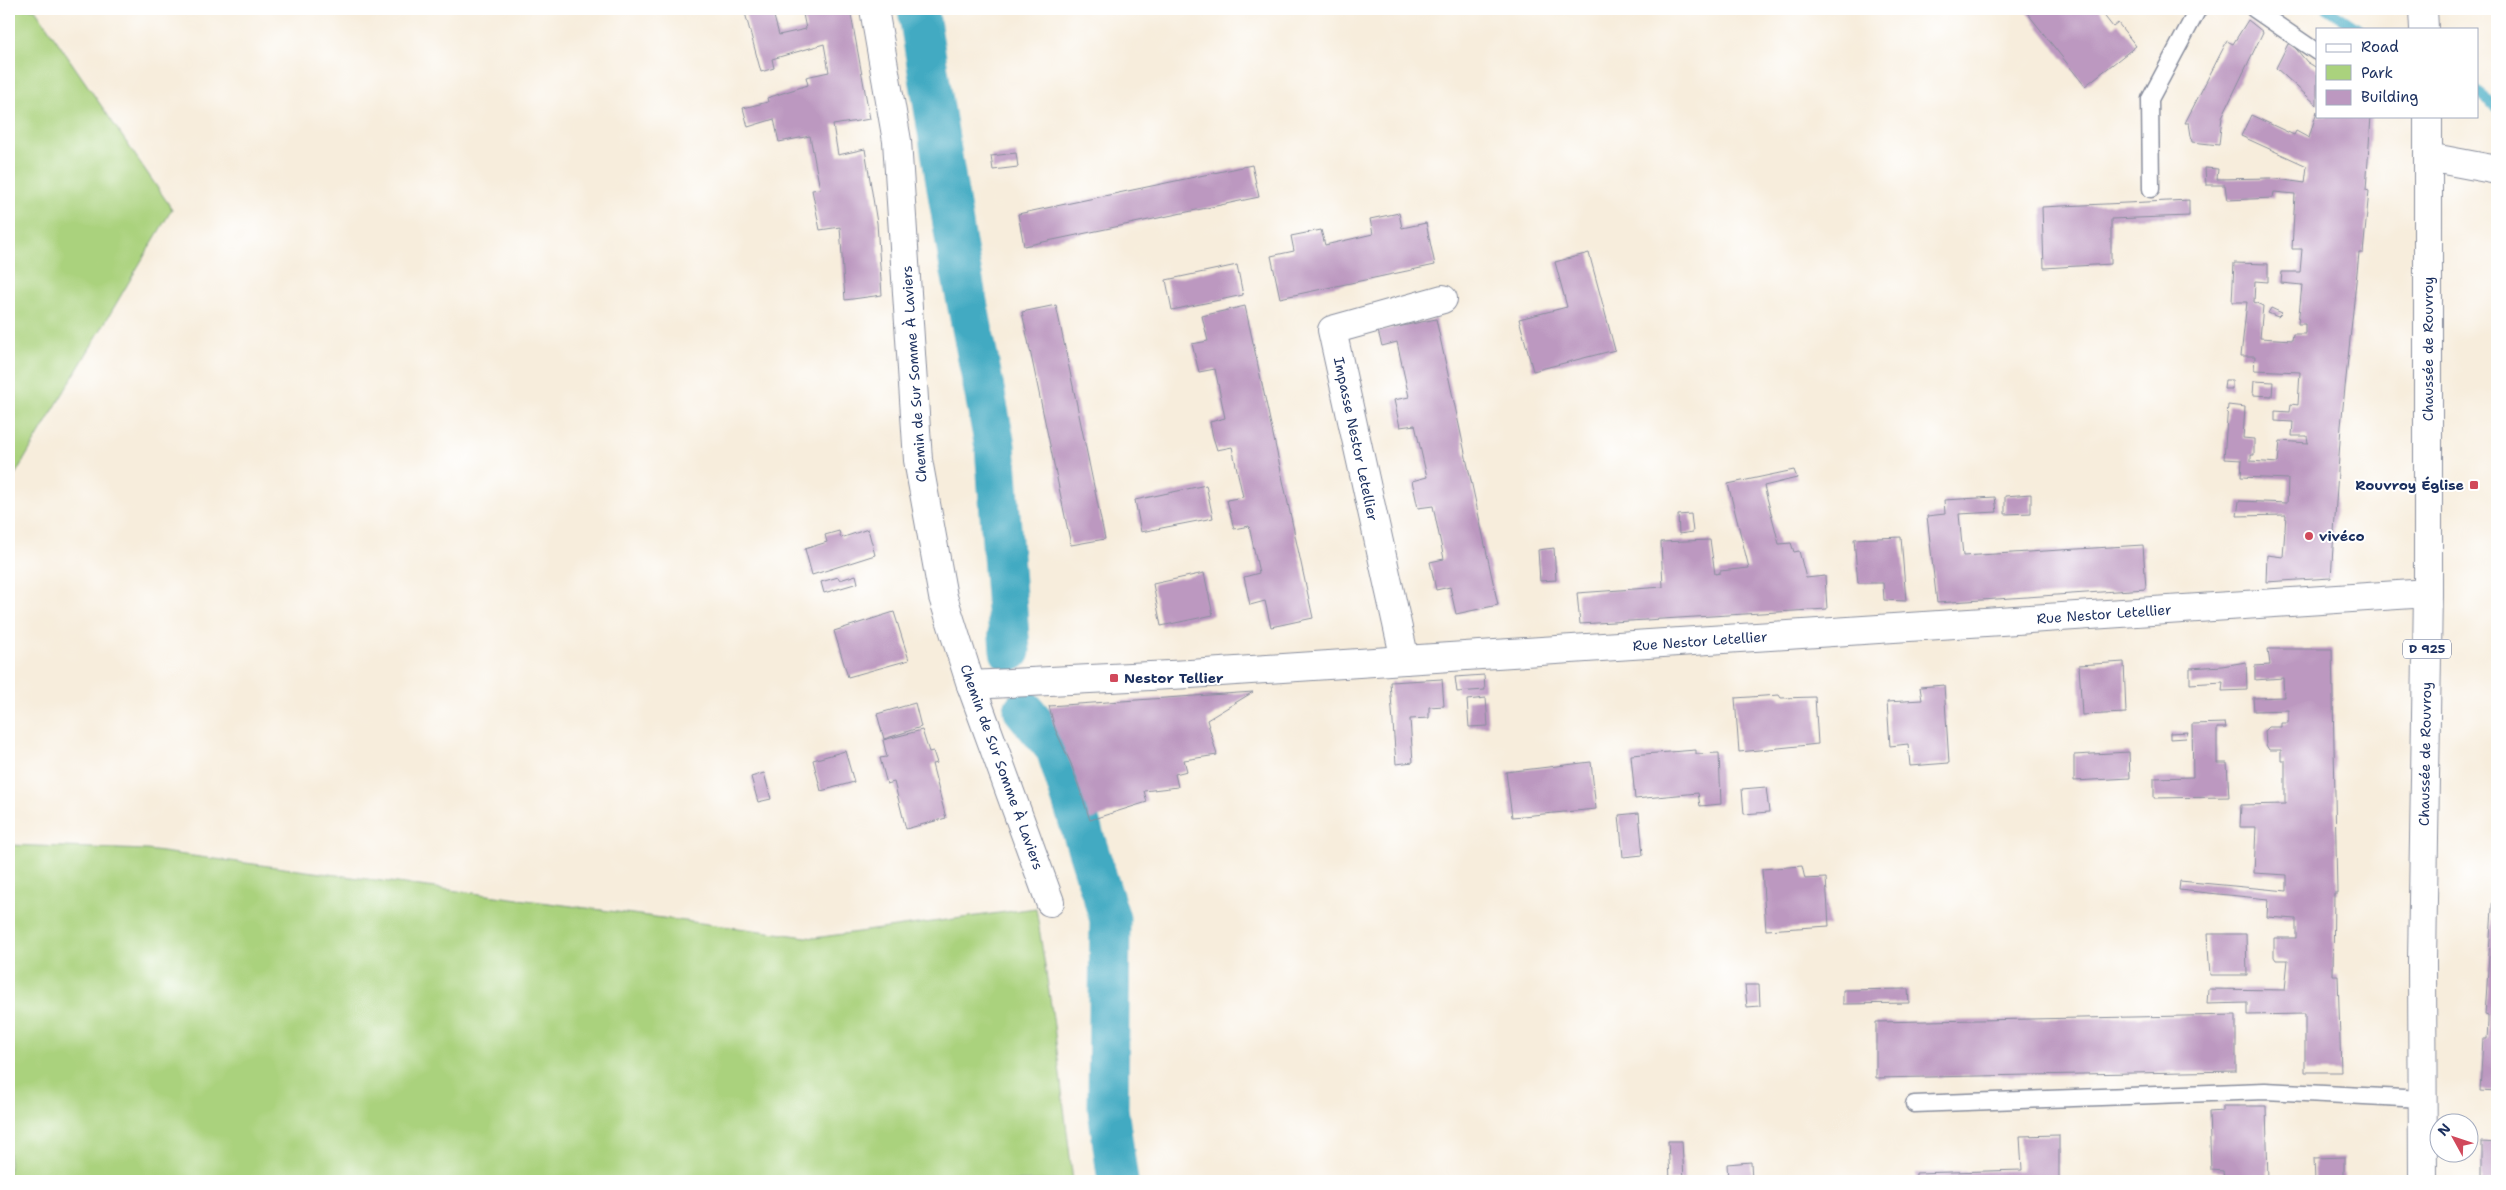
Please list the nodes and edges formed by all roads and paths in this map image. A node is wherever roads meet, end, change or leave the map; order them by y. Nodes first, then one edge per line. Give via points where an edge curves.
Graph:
1 (874, 9) edge
2 (2198, 9) edge
3 (2254, 9) edge
4 (2316, 51) edge
5 (2423, 120) edge
6 (2428, 156) junction
7 (2497, 170) edge
8 (2151, 190) dead end
9 (1443, 299) dead end
10 (2428, 593) junction
11 (1405, 660) junction
12 (971, 685) junction
13 (1050, 902) dead end
14 (2423, 1099) junction
15 (1914, 1104) dead end
16 (2423, 1181) edge

1 - 12 street, Chemin de Sur Somme À Laviers via 897,141 918,460 942,597
2 - 8 lane via 2150,99
3 - 4 lane
5 - 6 street, Chaussée de Rouvroy / D 925
6 - 7 street
6 - 10 street, Chaussée de Rouvroy / D 925
9 - 11 street, Impasse Nestor Letellier via 1332,330
10 - 11 street, Rue Nestor Letellier
10 - 14 street, Chaussée de Rouvroy / D 925
11 - 12 street, Rue Nestor Letellier
12 - 13 street, Chemin de Sur Somme À Laviers
14 - 15 lane via 2265,1091
14 - 16 street, Chaussée de Rouvroy / D 925

